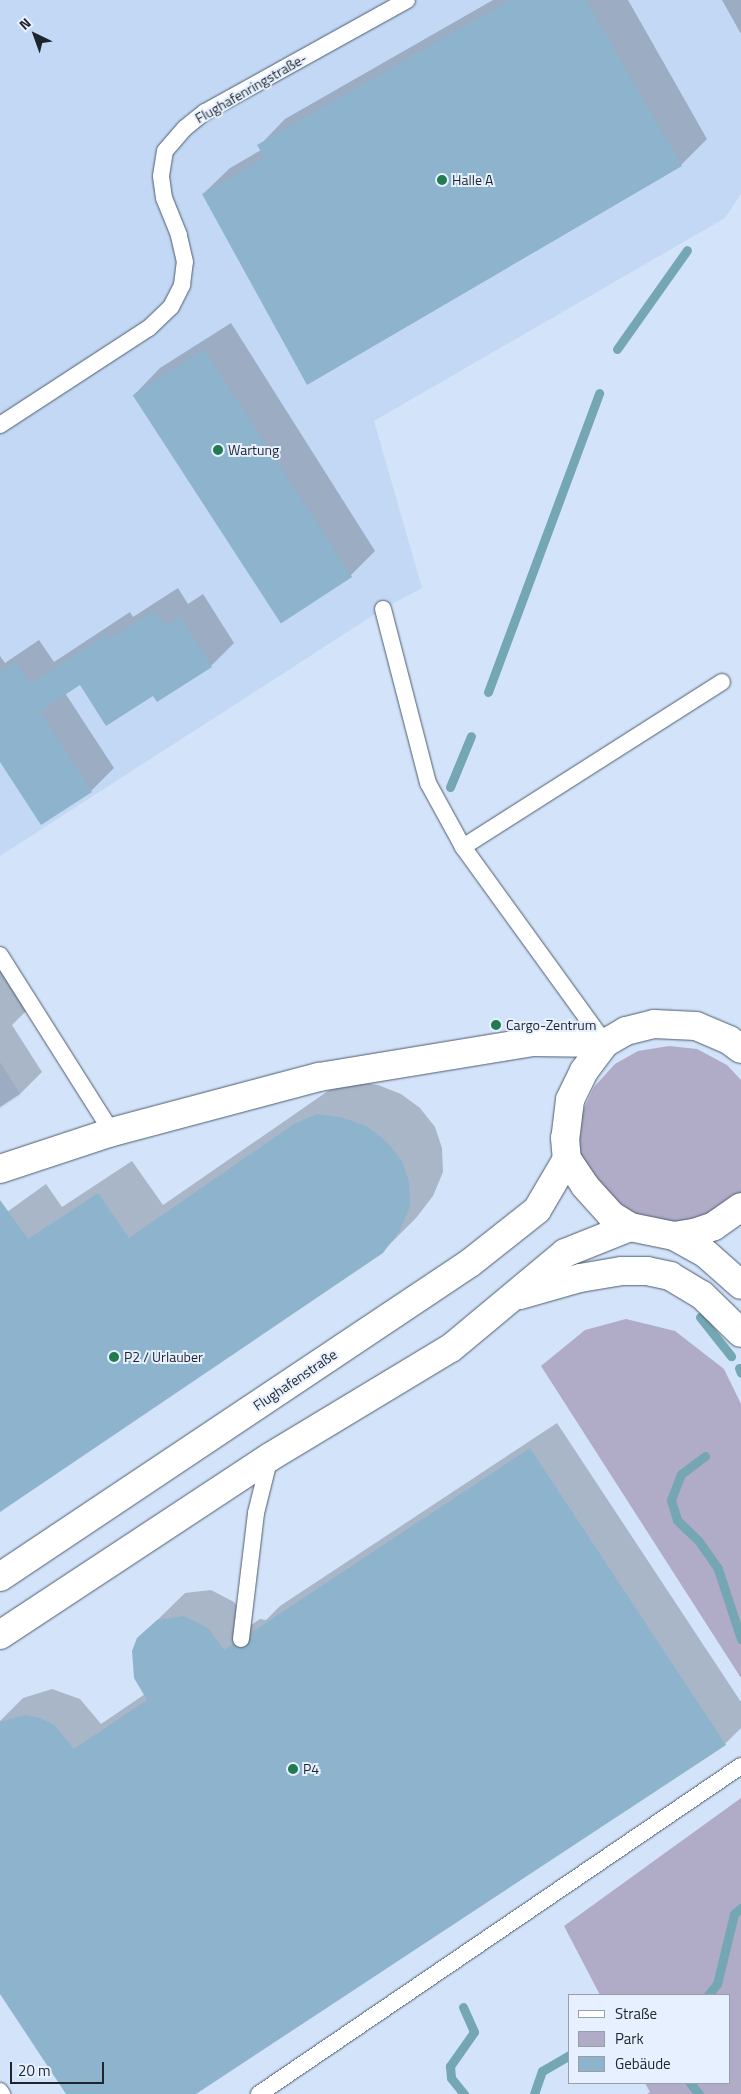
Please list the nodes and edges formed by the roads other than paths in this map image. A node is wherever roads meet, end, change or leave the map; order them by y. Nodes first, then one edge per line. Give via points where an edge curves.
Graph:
1 (407, 0) edge
2 (0, 426) edge
3 (383, 609) dead end
4 (722, 682) dead end
5 (463, 847) junction
6 (0, 955) edge
7 (605, 1043) junction
8 (741, 1049) edge
9 (112, 1132) junction
10 (567, 1159) junction
11 (0, 1169) edge
12 (741, 1207) edge
13 (630, 1227) junction
14 (674, 1236) junction
15 (741, 1285) edge
16 (509, 1298) junction
17 (741, 1333) edge
18 (270, 1457) junction
19 (0, 1577) edge
20 (0, 1635) edge
21 (241, 1639) dead end
22 (741, 1766) edge
23 (259, 2094) edge

1 - 2 lane, Flughafenringstraße- via 205,112 185,128 165,151 162,176 164,198 185,262 182,285 171,308 150,328
3 - 5 lane via 428,783
4 - 5 lane
5 - 7 lane
6 - 9 lane
7 - 8 street via 626,1031 654,1024 679,1024 713,1032
7 - 9 street via 533,1042 319,1077
7 - 10 street via 584,1071 570,1100 566,1119
9 - 11 street
10 - 13 street via 597,1202
10 - 19 street, Flughafenstraße via 537,1210 485,1252
12 - 14 street via 714,1226
13 - 14 street
13 - 16 street via 565,1253
14 - 15 street via 704,1253
16 - 17 street via 580,1278 622,1271 647,1272 670,1276 702,1295
16 - 18 street via 451,1348
18 - 20 street
18 - 21 lane via 256,1513
22 - 23 lane

